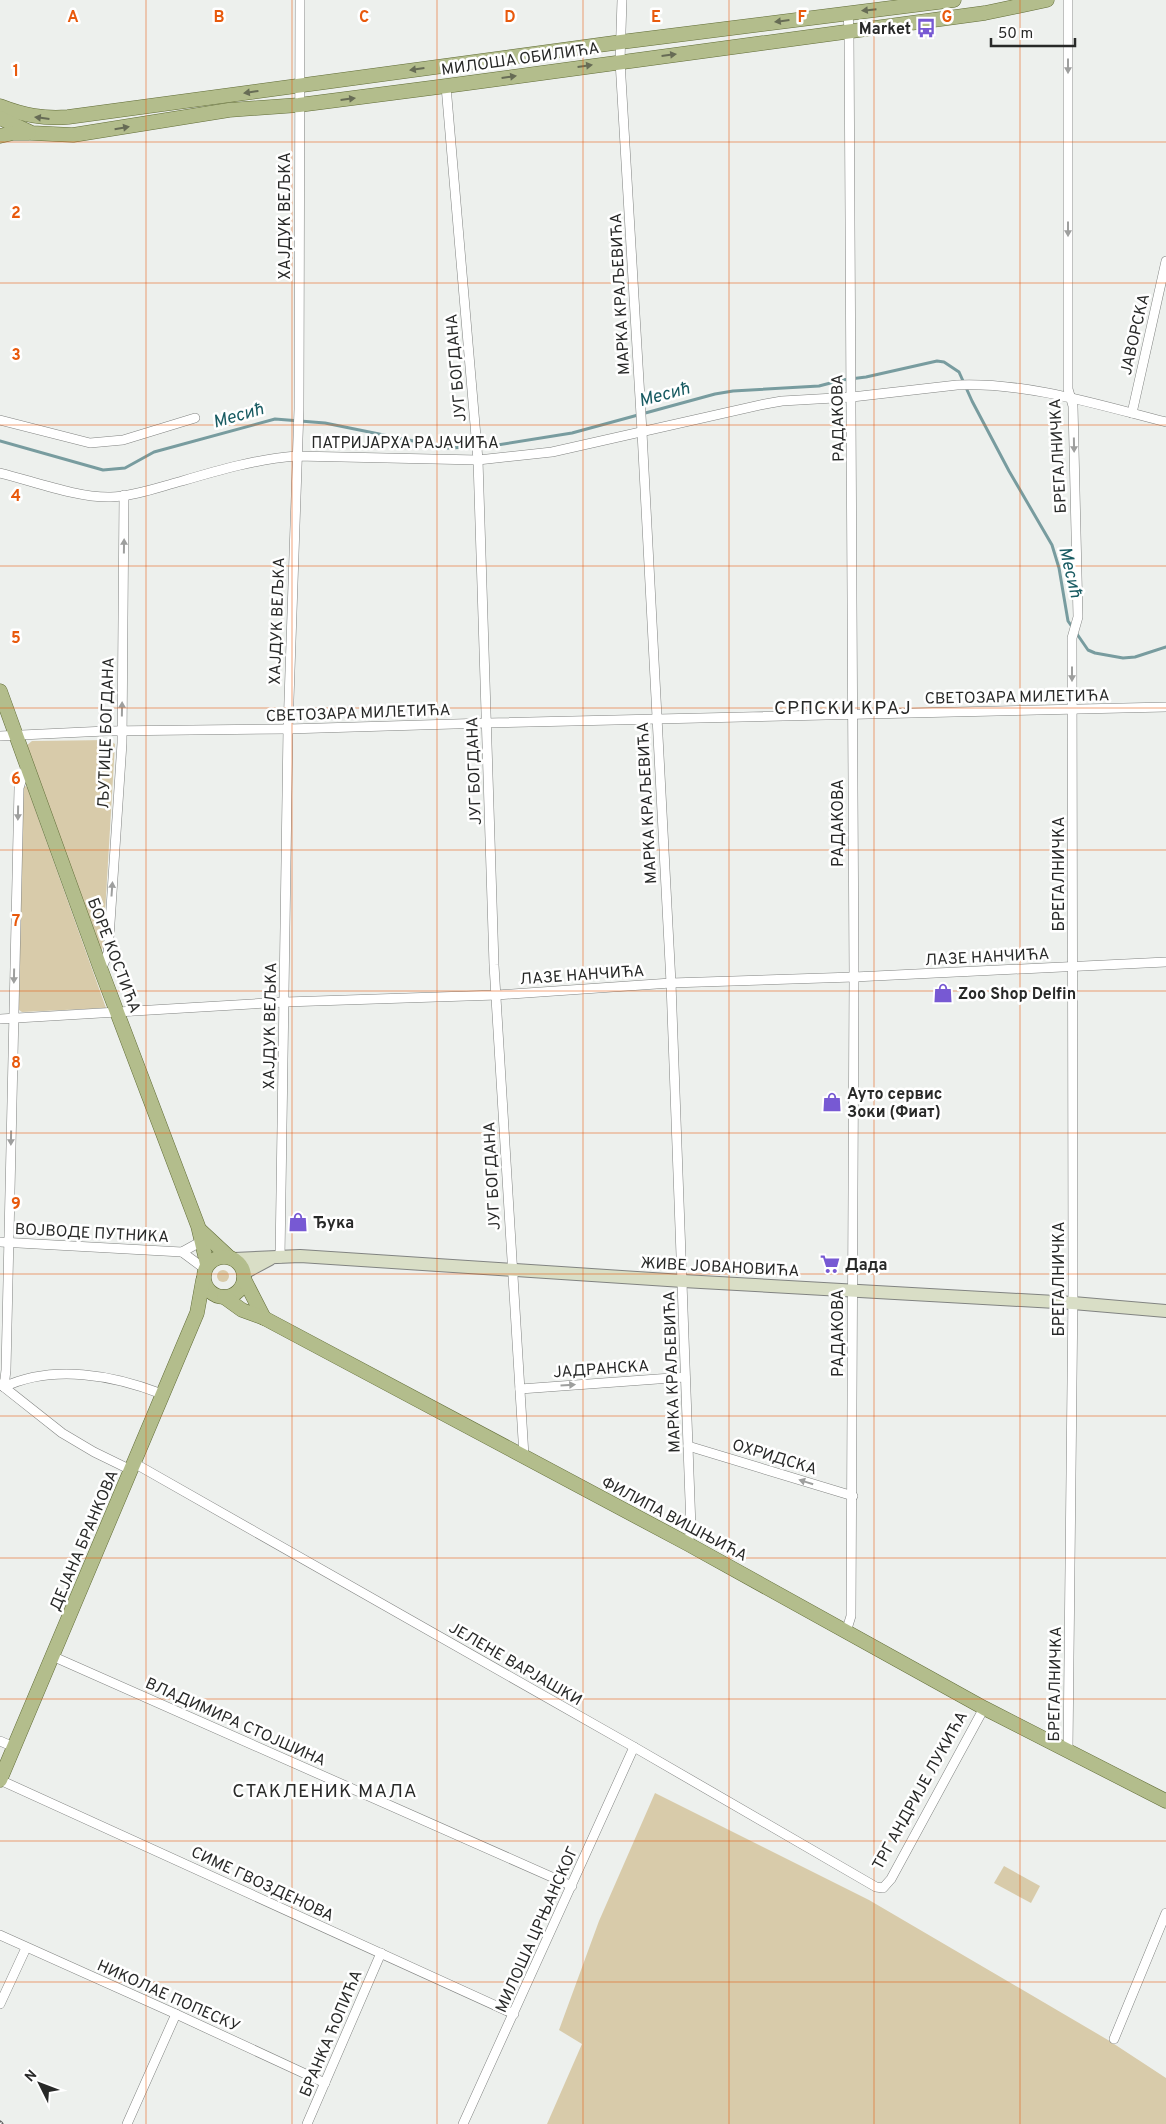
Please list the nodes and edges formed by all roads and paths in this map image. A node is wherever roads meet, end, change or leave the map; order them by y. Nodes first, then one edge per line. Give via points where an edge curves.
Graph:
1 (300, 0) edge
2 (622, 0) edge
3 (954, 0) edge
4 (1047, 0) edge
5 (1068, 0) edge
6 (848, 13) junction
7 (849, 31) junction
8 (621, 42) junction
9 (620, 61) junction
10 (299, 86) junction
11 (446, 86) junction
12 (299, 105) junction
13 (0, 106) edge
14 (0, 118) edge
15 (32, 133) junction
16 (0, 136) edge
17 (1166, 261) edge
18 (852, 397) junction
19 (1070, 397) junction
20 (1132, 413) junction
21 (195, 418) dead end
22 (0, 420) edge
23 (1166, 422) edge
24 (642, 432) junction
25 (296, 456) junction
26 (477, 457) junction
27 (0, 473) edge
28 (124, 495) junction
29 (0, 691) edge
30 (1166, 707) edge
31 (1072, 710) junction
32 (852, 715) junction
33 (656, 720) junction
34 (486, 723) junction
35 (288, 729) junction
36 (122, 731) junction
37 (0, 736) edge
38 (16, 736) junction
39 (26, 766) junction
40 (1166, 962) edge
41 (1073, 967) junction
42 (100, 970) junction
43 (854, 977) junction
44 (671, 983) junction
45 (497, 995) junction
46 (285, 1002) junction
47 (117, 1012) junction
48 (12, 1018) junction
49 (0, 1019) edge
50 (201, 1236) junction
51 (5, 1243) edge
52 (182, 1252) junction
53 (232, 1258) junction
54 (276, 1258) junction
55 (511, 1269) junction
56 (205, 1271) junction
57 (244, 1276) junction
58 (683, 1281) junction
59 (852, 1290) junction
60 (222, 1297) junction
61 (1073, 1302) junction
62 (1166, 1311) edge
63 (198, 1313) junction
64 (264, 1318) junction
65 (685, 1377) junction
66 (2, 1386) edge
67 (520, 1389) junction
68 (162, 1394) junction
69 (688, 1446) junction
70 (524, 1456) junction
71 (132, 1467) junction
72 (853, 1496) junction
73 (688, 1544) junction
74 (846, 1632) junction
75 (52, 1656) junction
76 (984, 1708) junction
77 (0, 1741) edge
78 (14, 1747) junction
79 (634, 1747) junction
80 (1068, 1750) junction
81 (0, 1780) edge
82 (1166, 1801) edge
83 (572, 1886) junction
84 (883, 1888) joint
85 (1166, 1913) edge
86 (0, 1935) edge
87 (26, 1948) junction
88 (381, 1953) junction
89 (0, 2004) edge
90 (176, 2014) junction
91 (514, 2014) junction
92 (1114, 2039) dead end
93 (325, 2083) junction
94 (127, 2124) edge
95 (307, 2124) edge
96 (463, 2124) edge

1 - 10 street, ХАЈДУК ВЕЉКА
2 - 8 street, МАРКА КРАЉЕВИЋА
3 -> 6 main road, МИЛОША ОБИЛИЋА
4 - 7 main road, МИЛОША ОБИЛИЋА via 985,13
5 -> 19 street, БРЕГАЛНИЧКА
6 - 7 street, РАДАКОВА
6 -> 8 main road, МИЛОША ОБИЛИЋА
9 -> 7 main road, МИЛОША ОБИЛИЋА
7 - 18 street, РАДАКОВА
8 - 9 street, МАРКА КРАЉЕВИЋА
8 -> 10 main road, МИЛОША ОБИЛИЋА
11 -> 9 main road, МИЛОША ОБИЛИЋА
9 - 24 street, МАРКА КРАЉЕВИЋА
10 - 12 street, ХАЈДУК ВЕЉКА
10 -> 13 main road, МИЛОША ОБИЛИЋА via 50,119
12 -> 11 main road, МИЛОША ОБИЛИЋА
11 - 26 street, ЈУГ БОГДАНА
15 -> 12 main road, МИЛОША ОБИЛИЋА via 73,135 229,110
12 - 25 street, ХАЈДУК ВЕЉКА via 299,408
14 - 15 main road, МИЛОША ОБИЛИЋА
15 - 16 main road
17 - 20 street, ЈАВОРСКА
18 - 19 street, ПАТРИЈАРХА РАЈАЧИЋА via 974,384
18 - 24 street, ПАТРИЈАРХА РАЈАЧИЋА via 774,402
18 - 32 street, РАДАКОВА
19 - 20 street, ПАТРИЈАРХА РАЈАЧИЋА
19 -> 31 street, БРЕГАЛНИЧКА via 1073,406 1078,617 1072,638
20 - 23 street, ПАТРИЈАРХА РАЈАЧИЋА
21 - 22 street via 123,440 90,443
24 - 26 street, ПАТРИЈАРХА РАЈАЧИЋА via 552,452
24 - 33 street, МАРКА КРАЉЕВИЋА
25 - 26 street, ПАТРИЈАРХА РАЈАЧИЋА
25 - 28 street, ПАТРИЈАРХА РАЈАЧИЋА via 226,468
25 - 35 street, ХАЈДУК ВЕЉКА
26 - 34 street, ЈУГ БОГДАНА
27 - 28 street, ПАТРИЈАРХА РАЈАЧИЋА via 95,496
36 -> 28 street, ЉУТИЦЕ БОГДАНА
29 - 38 main road, БОРЕ КОСТИЋА
30 - 31 street, СВЕТОЗАРА МИЛЕТИЋА
31 - 32 street, СВЕТОЗАРА МИЛЕТИЋА
31 - 41 street, БРЕГАЛНИЧКА
32 - 33 street, СВЕТОЗАРА МИЛЕТИЋА
32 - 43 street, РАДАКОВА
33 - 34 street, СВЕТОЗАРА МИЛЕТИЋА
33 - 44 street, МАРКА КРАЉЕВИЋА
34 - 35 street, СВЕТОЗАРА МИЛЕТИЋА
34 - 45 street, ЈУГ БОГДАНА
35 - 36 street, СВЕТОЗАРА МИЛЕТИЋА
35 - 46 street, ХАЈДУК ВЕЉКА
36 - 38 street, СВЕТОЗАРА МИЛЕТИЋА
42 -> 36 street, ЉУТИЦЕ БОГДАНА via 108,953
37 - 38 street, СВЕТОЗАРА МИЛЕТИЋА
38 - 39 main road, БОРЕ КОСТИЋА
39 - 42 main road, БОРЕ КОСТИЋА
39 -> 48 street via 18,788
40 - 41 street, ЛАЗЕ НАНЧИЋА
41 - 43 street, ЛАЗЕ НАНЧИЋА
41 - 61 street, БРЕГАЛНИЧКА
42 - 47 main road, БОРЕ КОСТИЋА
43 - 44 street, ЛАЗЕ НАНЧИЋА
43 - 59 street, РАДАКОВА
44 - 45 street, ЛАЗЕ НАНЧИЋА
44 - 58 street, МАРКА КРАЉЕВИЋА
45 - 46 street, ЛАЗЕ НАНЧИЋА
45 - 55 street, ЈУГ БОГДАНА
46 - 47 street, ЛАЗЕ НАНЧИЋА
46 - 54 street, ХАЈДУК ВЕЉКА
47 - 48 street, ЛАЗЕ НАНЧИЋА
47 - 50 main road, БОРЕ КОСТИЋА
48 - 49 street, ЛАЗЕ НАНЧИЋА
48 -> 51 street
50 - 52 street, ВОЈВОДЕ ПУТНИКА
50 - 53 main road, БОРЕ КОСТИЋА
50 - 56 main road, БОРЕ КОСТИЋА
51 - 52 street, ВОЈВОДЕ ПУТНИКА
51 - 66 street via 6,1370
52 - 56 street, ВОЈВОДЕ ПУТНИКА
53 - 54 street, ЖИВЕ ЈОВАНОВИЋА
53 - 56 main road via 217,1257
53 - 57 main road via 239,1263
54 - 55 street, ЖИВЕ ЈОВАНОВИЋА via 300,1256
54 - 57 street, ЖИВЕ ЈОВАНОВИЋА
55 - 58 street, ЖИВЕ ЈОВАНОВИЋА
55 - 67 street, ЈУГ БОГДАНА
56 - 60 main road via 209,1291
56 - 63 main road, ДЕЈАНА БРАНКОВА
57 - 60 main road, ДЕЈАНА БРАНКОВА via 243,1284 235,1294
57 - 64 main road
58 - 59 street, ЖИВЕ ЈОВАНОВИЋА
58 - 65 street, МАРКА КРАЉЕВИЋА
59 - 61 street, ЖИВЕ ЈОВАНОВИЋА
59 - 72 street, РАДАКОВА
60 - 63 main road, ДЕЈАНА БРАНКОВА
60 - 64 main road, ФИЛИПА ВИШЊИЋА via 242,1310
61 - 62 street, ЖИВЕ ЈОВАНОВИЋА
61 - 80 street, БРЕГАЛНИЧКА
63 - 68 main road, ДЕЈАНА БРАНКОВА
64 - 70 main road, ФИЛИПА ВИШЊИЋА
67 -> 65 street, ЈАДРАНСКА
65 - 69 street, МАРКА КРАЉЕВИЋА
66 - 68 street via 34,1377 69,1374 110,1380
66 - 71 street, ЈЕЛЕНЕ ВАРЈАШКИ via 62,1433 94,1452
67 - 70 street, ЈУГ БОГДАНА
68 - 71 main road, ДЕЈАНА БРАНКОВА
72 -> 69 street, ОХРИДСКА
69 - 73 street, МАРКА КРАЉЕВИЋА via 692,1528
70 - 73 main road, ФИЛИПА ВИШЊИЋА
71 - 75 main road, ДЕЈАНА БРАНКОВА
71 - 79 street, ЈЕЛЕНЕ ВАРЈАШКИ
72 - 74 street, РАДАКОВА via 851,1616
73 - 74 main road, ФИЛИПА ВИШЊИЋА
74 - 76 main road, ФИЛИПА ВИШЊИЋА
75 - 78 main road, ДЕЈАНА БРАНКОВА
75 - 83 street, ВЛАДИМИРА СТОЈШИНА
76 - 80 main road, ФИЛИПА ВИШЊИЋА
76 - 84 street, ТРГ АНДРИЈЕ ЛУКИЋА via 891,1879
77 - 78 street
78 - 81 main road, ДЕЈАНА БРАНКОВА
79 - 83 street, МИЛОША ЦРЊАНСКОГ
79 - 84 street, ЈЕЛЕНЕ ВАРЈАШКИ via 871,1885
80 - 82 main road
81 - 88 street, СИМЕ ГВОЗДЕНОВА
83 - 91 street, МИЛОША ЦРЊАНСКОГ
85 - 92 street
86 - 87 street, НИКОЛАЕ ПОПЕСКУ
87 - 89 street
87 - 90 street, НИКОЛАЕ ПОПЕСКУ
88 - 91 street, СИМЕ ГВОЗДЕНОВА
88 - 93 street, БРАНКА ЋОПИЋА
90 - 93 street, НИКОЛАЕ ПОПЕСКУ
90 - 94 street
91 - 96 street, МИЛОША ЦРЊАНСКОГ
93 - 95 street, БРАНКА ЋОПИЋА

